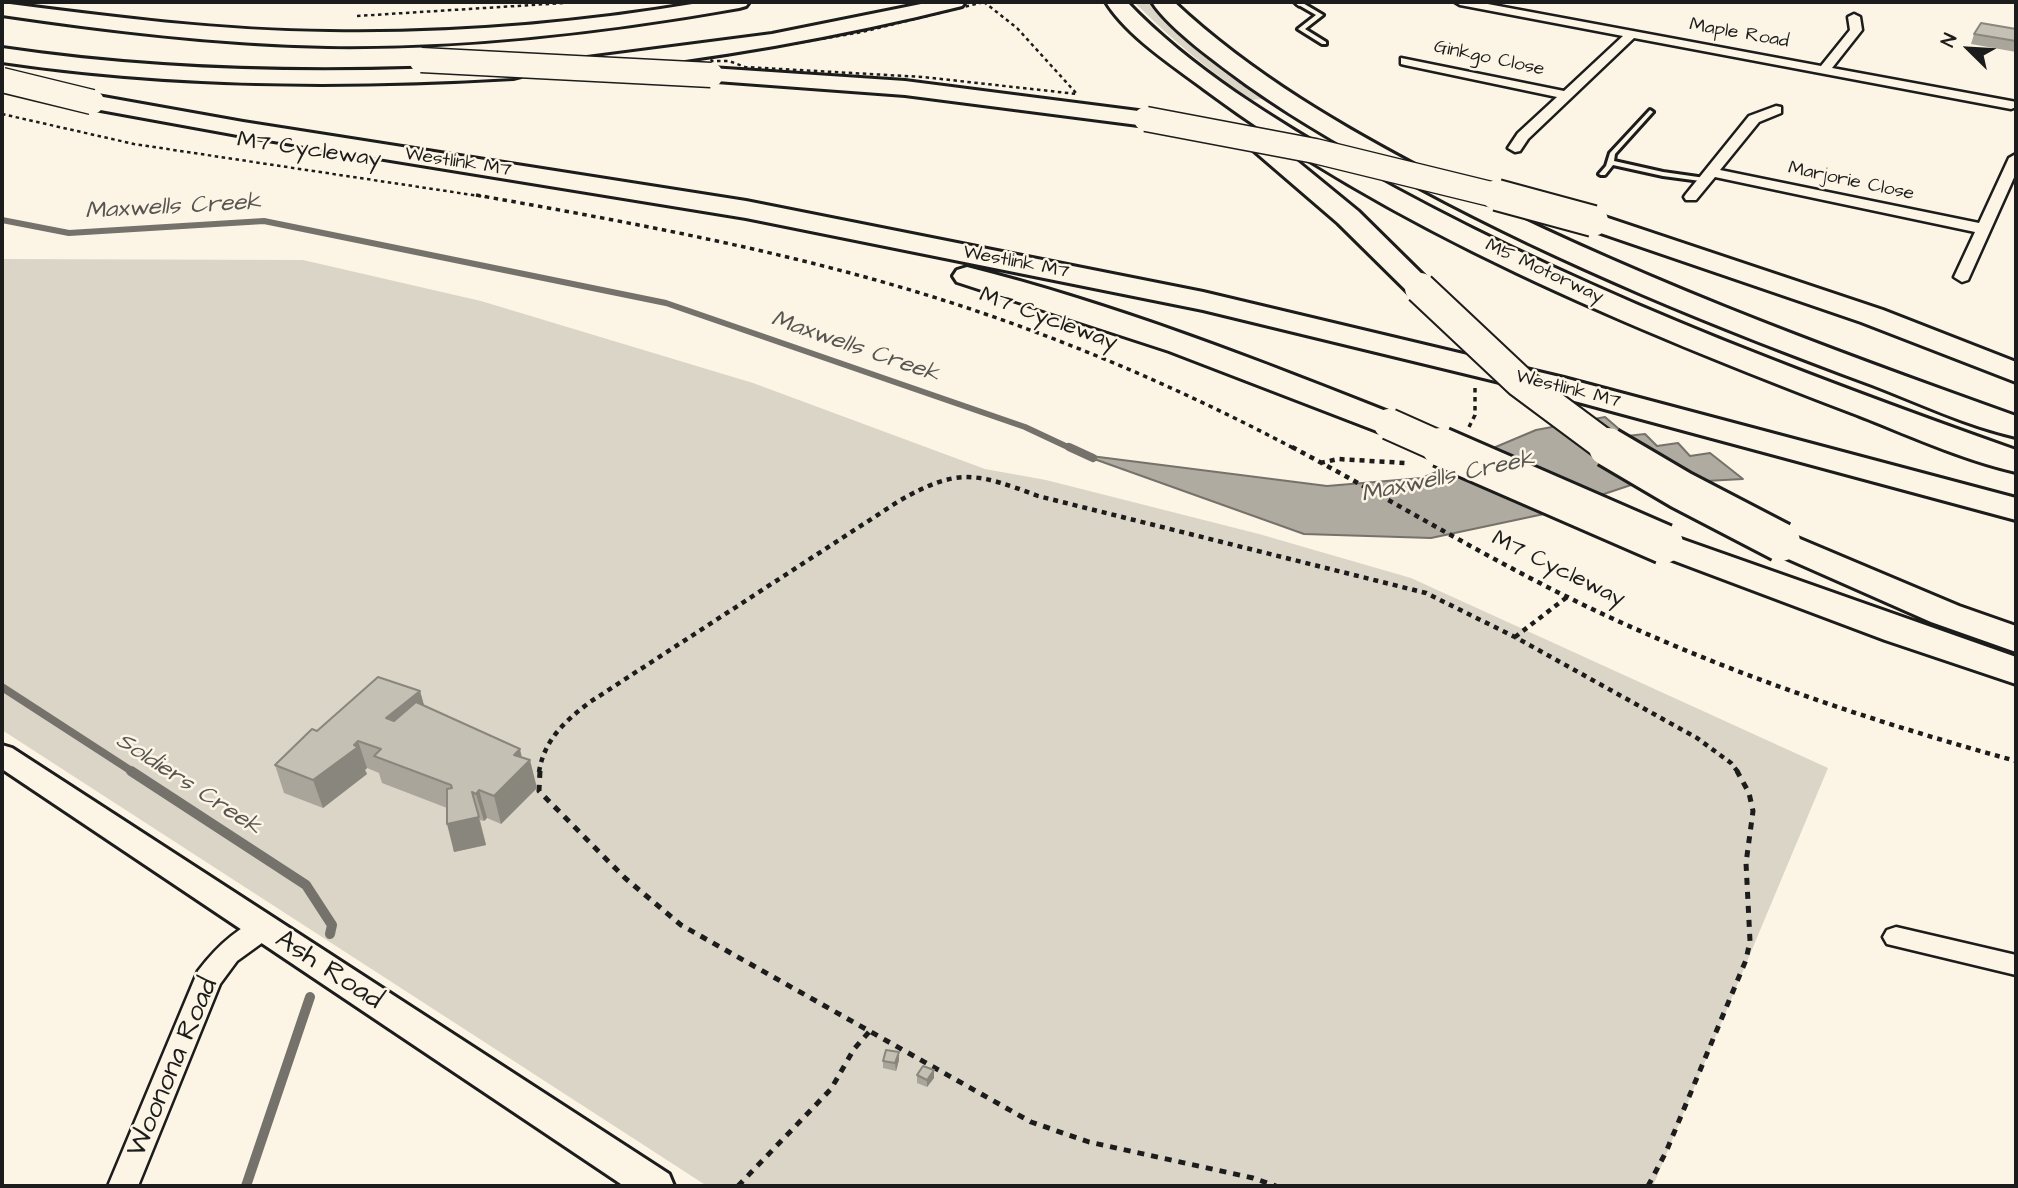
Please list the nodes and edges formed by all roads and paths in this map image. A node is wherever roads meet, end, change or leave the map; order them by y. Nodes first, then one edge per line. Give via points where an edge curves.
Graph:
1 (580, 2) edge
2 (739, 2) edge
3 (955, 2) edge
4 (985, 2) edge
5 (1162, 2) edge
6 (1301, 2) edge
7 (1460, 2) edge
8 (1519, 2) edge
9 (1119, 6) edge
10 (2, 9) edge
11 (1507, 11) junction
12 (355, 16) dead end
13 (1854, 17) dead end
14 (2, 20) edge
15 (1632, 34) junction
16 (1324, 43) dead end
17 (2, 55) edge
18 (1405, 61) dead end
19 (1825, 69) junction
20 (2, 80) edge
21 (1566, 95) junction
22 (2014, 106) edge
23 (1776, 110) dead end
24 (1650, 113) dead end
25 (2, 114) edge
26 (328, 142) junction
27 (1515, 148) dead end
28 (2016, 158) edge
29 (1610, 162) junction
30 (1603, 174) dead end
31 (1708, 176) junction
32 (1691, 197) dead end
33 (1984, 229) junction
34 (1653, 237) junction
35 (1962, 276) dead end
36 (2016, 346) edge
37 (2016, 373) edge
38 (2016, 427) edge
39 (2016, 462) edge
40 (2016, 509) edge
41 (1567, 596) junction
42 (1515, 637) junction
43 (2016, 640) edge
44 (2016, 671) edge
45 (2, 755) edge
46 (2016, 761) edge
47 (264, 928) junction
48 (1896, 937) dead end
49 (2016, 965) edge
50 (869, 1032) junction
51 (123, 1186) edge
52 (655, 1186) edge
53 (738, 1186) edge
54 (1276, 1186) edge
55 (1648, 1186) edge

1 - 12 path
2 - 10 highway via 587,25 329,39 206,33
3 - 17 highway via 713,51 463,74 225,77
4 - 4 path via 862,32 710,58 745,67 923,77 1077,94 1012,23
5 - 38 highway, M5 Motorway via 1182,23 1270,90 1372,152 1503,220 1784,342
6 - 16 lane via 1320,15 1301,29
7 - 11 street, Maple Road
8 - 11 street
9 - 39 highway, M5 Motorway via 1222,92 1288,137 1502,253 1778,373
9 - 43 highway, bridge via 1133,32 1160,58 1340,210 1522,383 1587,433 1658,477 1781,542
11 - 15 street, Maple Road
13 - 19 street via 1856,30
14 - 34 highway, bridge via 162,43 905,88 1146,118 1381,165
15 - 19 street, Maple Road
15 - 21 street
18 - 21 street, Ginkgo Close
19 - 22 street, Maple Road
20 - 26 highway, Westlink M7, bridge via 92,102
21 - 27 street
23 - 31 street via 1754,119
24 - 29 lane via 1612,154
25 - 41 path, M7 Cycleway via 127,141 465,193 649,228 883,283 1046,336 1255,428
26 - 40 highway, Westlink M7 via 699,202 1093,278 1433,356
26 - 44 highway, bridge via 734,219 919,262 1127,325 1244,365 1389,424 1664,544
28 - 33 street
29 - 30 lane
29 - 31 lane via 1663,174
31 - 32 street
31 - 33 street, Marjorie Close
33 - 35 street
34 - 36 highway
34 - 37 highway
41 - 42 path
41 - 46 path, M7 Cycleway via 1812,698
42 - 50 path via 1405,586 1038,496 978,477 937,481 885,511 567,720 552,736 538,775 540,791 652,904
42 - 55 path via 1697,738 1731,763 1749,793 1753,811 1746,863 1750,942 1746,960
45 - 47 street, Ash Road
47 - 51 street, Woonona Road via 227,954 208,979
47 - 52 street, Ash Road
48 - 49 street
50 - 53 path via 831,1089
50 - 54 path via 1060,1135

